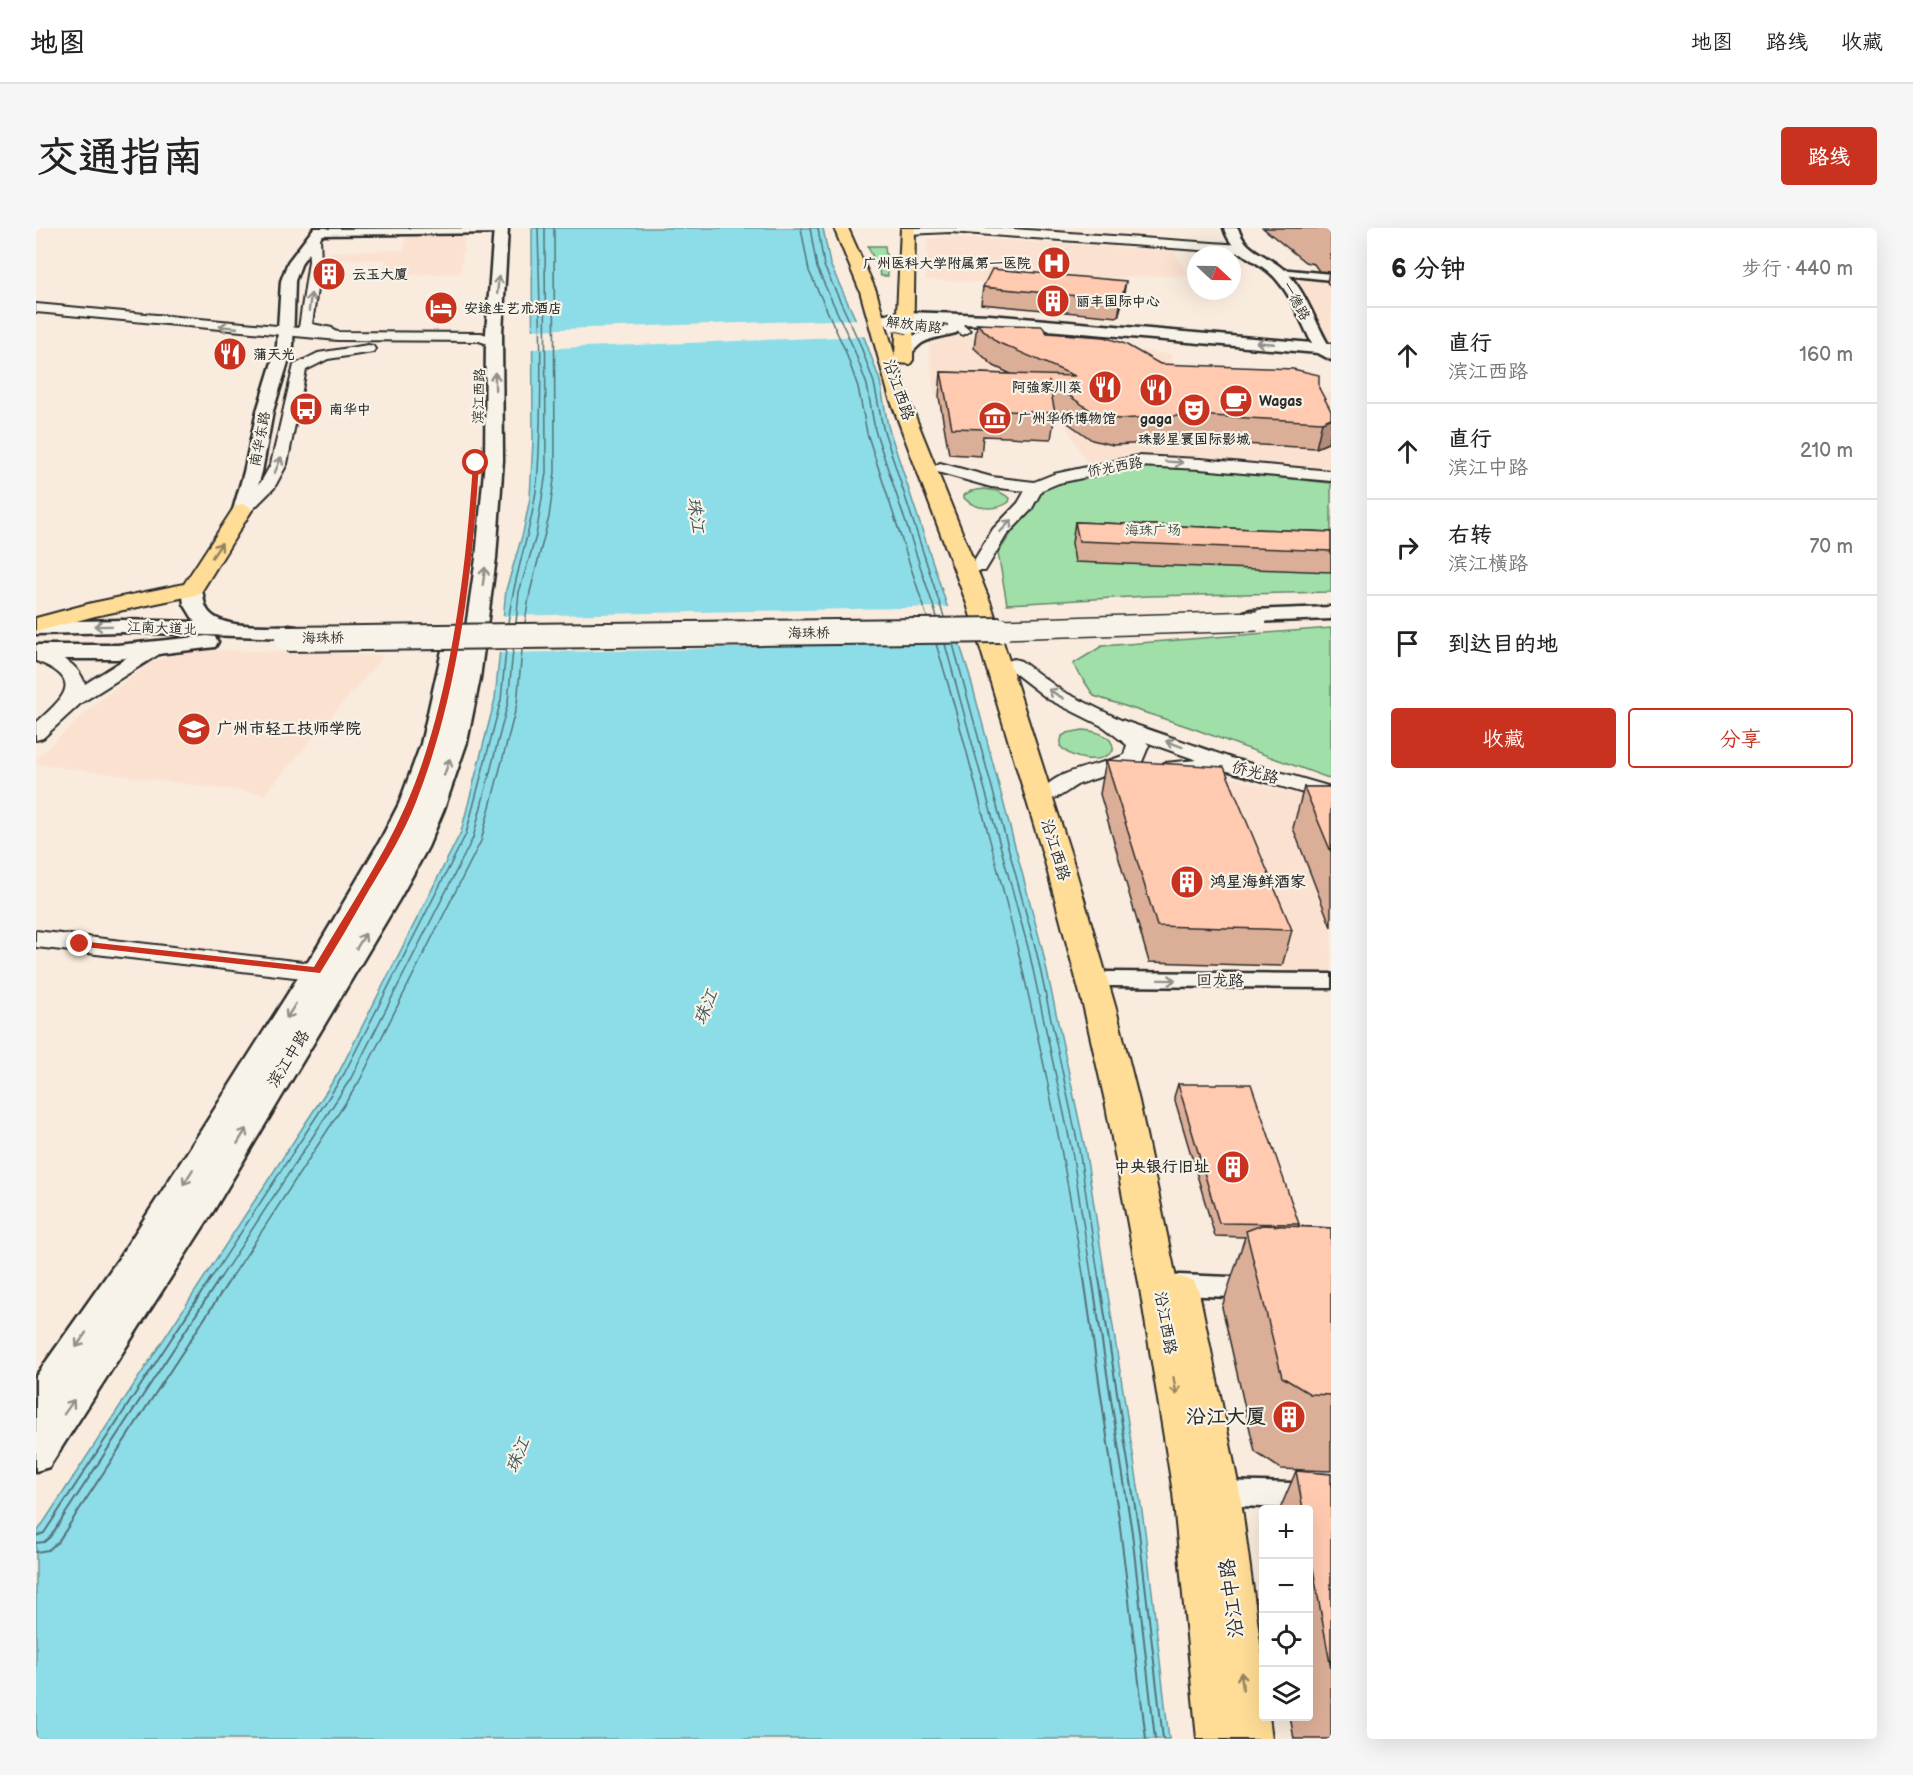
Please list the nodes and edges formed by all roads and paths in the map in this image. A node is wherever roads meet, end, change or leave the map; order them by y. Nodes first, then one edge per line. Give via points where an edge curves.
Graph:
1 (841, 228) edge
2 (1232, 228) edge
3 (908, 229) edge
4 (495, 230) edge
5 (318, 233) edge
6 (1242, 249) junction
7 (1279, 272) junction
8 (1331, 277) edge
9 (302, 285) dead end
10 (892, 307) junction
11 (36, 308) edge
12 (959, 326) junction
13 (290, 336) junction
14 (485, 342) junction
15 (378, 343) junction
16 (1328, 351) edge
17 (902, 354) junction
18 (1331, 364) edge
19 (277, 368) junction
20 (295, 388) junction
21 (940, 468) junction
22 (1331, 476) edge
23 (1036, 487) junction
24 (242, 510) junction
25 (979, 567) junction
26 (192, 589) junction
27 (1331, 613) edge
28 (1331, 618) edge
29 (1254, 619) junction
30 (39, 627) edge
31 (224, 631) junction
32 (465, 634) joint
33 (288, 636) junction
34 (154, 650) junction
35 (36, 653) edge
36 (1014, 665) junction
37 (74, 699) junction
38 (1102, 719) junction
39 (36, 734) edge
40 (1229, 764) junction
41 (1106, 770) junction
42 (1052, 793) junction
43 (1331, 794) edge
44 (36, 939) edge
45 (329, 972) junction
46 (1108, 979) junction
47 (1331, 981) edge
48 (1179, 1285) junction
49 (1284, 1290) edge
50 (36, 1406) edge
51 (36, 1455) edge
52 (1206, 1493) junction
53 (1331, 1497) edge
54 (1221, 1739) edge
55 (1248, 1739) edge

1 - 10 main road, 沿江西路
2 - 6 main road via 1233,239
3 - 6 street
3 - 10 main road
4 - 5 street
4 - 14 main road, 滨江西路
5 - 9 main road via 306,258
13 -> 5 street via 315,261
5 - 13 main road, 南华东路 via 295,262 288,281
6 - 7 main road, 一德路
7 - 8 street
7 - 16 main road, 一德路
10 - 12 main road, 解放南路
10 - 17 main road, 沿江西路
10 -> 52 main road, 沿江西路 via 895,388 979,604 1101,1009
13 -> 11 street
16 -> 12 main road, 解放南路
12 - 17 main road via 919,337
12 - 18 main road, 解放南路
13 - 15 street
13 - 15 street
13 - 19 main road, 南华东路
14 - 15 street
14 - 32 main road, 滨江西路
15 - 20 street via 309,361 297,372
17 - 21 main road, 沿江西路
19 - 20 street
19 - 24 main road, 南华东路
24 -> 20 street via 268,484 279,464
21 - 23 street via 991,482
21 - 25 main road, 沿江西路
23 -> 22 street, 侨光西路 via 1054,479 1138,461
25 -> 23 street
26 -> 24 main road, 南华东路
25 - 36 main road, 沿江西路
26 - 30 main road via 101,608
26 - 31 main road via 198,614
27 - 29 main road, 海珠桥
28 - 29 main road, 海珠桥
29 - 33 main road, 海珠桥, bridge via 970,631
31 -> 30 main road, 江南大道北 via 144,626
31 - 33 main road, 江南大道北
32 - 45 main road, 滨江中路 via 411,804
33 - 34 main road, 江南大道北
34 - 35 main road, 江南大道北
34 - 37 street
35 - 37 street via 69,672 76,687
38 -> 36 street via 1055,695
36 - 42 main road, 沿江西路
37 - 39 street
40 -> 38 street
38 - 41 street via 1134,738 1138,745 1133,759
40 - 41 street, 侨光路
40 - 43 street, 侨光路
41 - 42 street via 1064,782
42 - 46 main road, 沿江西路
44 - 45 street
45 -> 50 main road, 滨江中路
51 -> 45 main road, 滨江中路 via 161,1267
46 -> 47 street, 回龙路
46 - 48 main road, 沿江西路
48 - 49 street
48 - 52 main road, 沿江西路
52 - 53 street
52 - 54 main road
55 -> 52 main road, 沿江中路

